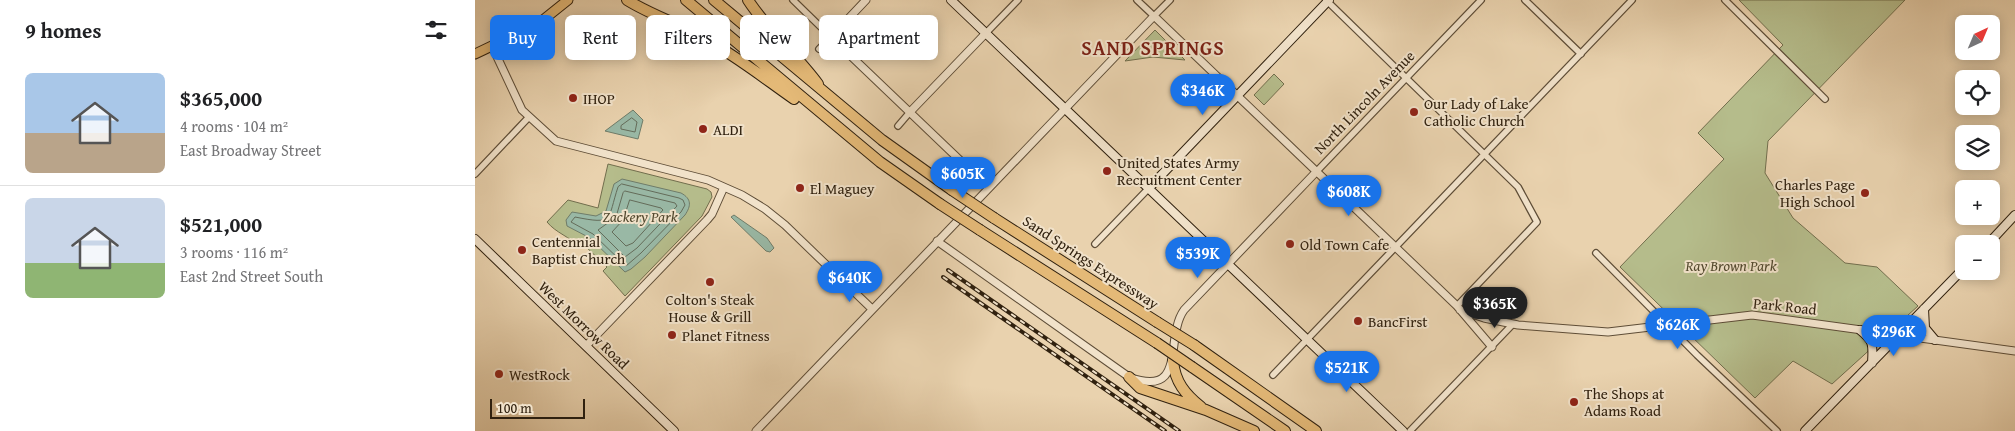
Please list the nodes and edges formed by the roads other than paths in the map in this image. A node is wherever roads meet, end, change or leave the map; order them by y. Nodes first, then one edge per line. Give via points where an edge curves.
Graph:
1 (568, 0) edge
2 (627, 0) edge
3 (686, 0) edge
4 (713, 0) edge
5 (749, 0) edge
6 (793, 0) edge
7 (866, 0) edge
8 (951, 0) edge
9 (1018, 0) edge
10 (1137, 0) edge
11 (1169, 0) edge
12 (1327, 0) edge
13 (1481, 0) edge
14 (1525, 0) edge
15 (1632, 0) edge
16 (1725, 0) edge
17 (549, 15) edge
18 (852, 15) edge
19 (1154, 16) junction
20 (819, 25) edge
21 (986, 33) junction
22 (490, 47) edge
23 (475, 54) edge
24 (1581, 54) junction
25 (498, 60) edge
26 (855, 60) edge
27 (1406, 77) junction
28 (827, 96) junction
29 (1237, 96) junction
30 (1825, 99) dead end
31 (1065, 109) junction
32 (910, 112) junction
33 (529, 117) junction
34 (898, 126) dead end
35 (1485, 154) junction
36 (880, 162) junction
37 (1317, 171) junction
38 (475, 174) edge
39 (724, 186) junction
40 (989, 188) junction
41 (1148, 189) junction
42 (2015, 215) edge
43 (1996, 235) edge
44 (475, 239) edge
45 (937, 241) junction
46 (1095, 244) dead end
47 (1395, 247) junction
48 (1596, 253) dead end
49 (1227, 264) junction
50 (1955, 277) edge
51 (1458, 308) junction
52 (1924, 309) junction
53 (872, 310) junction
54 (1513, 324) junction
55 (1667, 324) junction
56 (1860, 330) junction
57 (1899, 335) junction
58 (1307, 340) junction
59 (1935, 340) junction
60 (586, 346) junction
61 (1492, 347) junction
62 (2015, 351) edge
63 (1173, 361) junction
64 (1872, 363) junction
65 (1273, 374) dead end
66 (1129, 377) junction
67 (1206, 410) junction
68 (674, 431) edge
69 (756, 431) edge
70 (1254, 431) edge
71 (1285, 431) edge
72 (1316, 431) edge
73 (1403, 431) edge
74 (1410, 431) edge
75 (1777, 431) edge
76 (1805, 431) edge

1 - 17 highway
2 - 36 highway via 722,48
3 - 36 highway
4 - 28 highway, Sand Springs Expressway
5 - 28 highway via 759,17 807,68
6 - 20 street
7 - 18 street
8 - 21 main road
9 - 21 street
10 - 19 street
11 - 19 street
12 - 27 street
12 - 29 main road
13 - 27 street, North Lincoln Avenue
14 - 24 street
15 - 24 street
16 - 30 street
19 - 29 street
19 - 31 street
21 - 31 main road
21 - 32 street
22 - 23 highway
24 - 35 street
25 - 33 street via 522,110
26 - 32 street
27 - 35 street
27 - 37 street, North Lincoln Avenue
28 - 72 highway, Sand Springs Expressway, bridge via 952,190 1194,346
29 - 37 street
29 - 41 main road
31 - 40 street
31 - 41 main road
32 - 34 street
32 - 40 street
33 - 38 street
33 - 39 street via 556,141
35 - 47 street
35 - 51 street via 1518,187 1537,222
36 - 71 highway, bridge
37 - 47 street
37 - 49 street, North Lincoln Avenue
39 - 53 street via 755,202 775,218
39 - 60 street via 707,220
40 - 45 street
41 - 46 street
41 - 49 main road
42 - 43 main road
44 - 60 main road, West Morrow Road
45 - 53 street
45 - 66 street
47 - 51 street
47 - 58 street
48 - 55 street
49 - 58 main road
49 - 63 street, North Lincoln Avenue via 1178,318
50 - 52 main road
51 - 54 street, Park Road
51 - 61 street
52 - 57 main road
52 - 59 main road via 1925,328
53 - 69 street
54 - 55 street, Park Road via 1608,332
54 - 61 street
55 - 56 street, Park Road via 1752,315
55 - 75 street
56 - 57 street, Park Road
56 - 64 main road via 1871,340
57 - 59 street, Park Road
57 - 64 main road
58 - 65 street
58 - 73 main road
59 - 62 street, Park Road
60 - 68 main road, West Morrow Road
61 - 74 street
63 - 66 street via 1166,375 1156,382
63 - 67 highway via 1174,373 1181,387
64 - 76 main road
66 - 67 highway via 1140,388
67 - 70 highway

